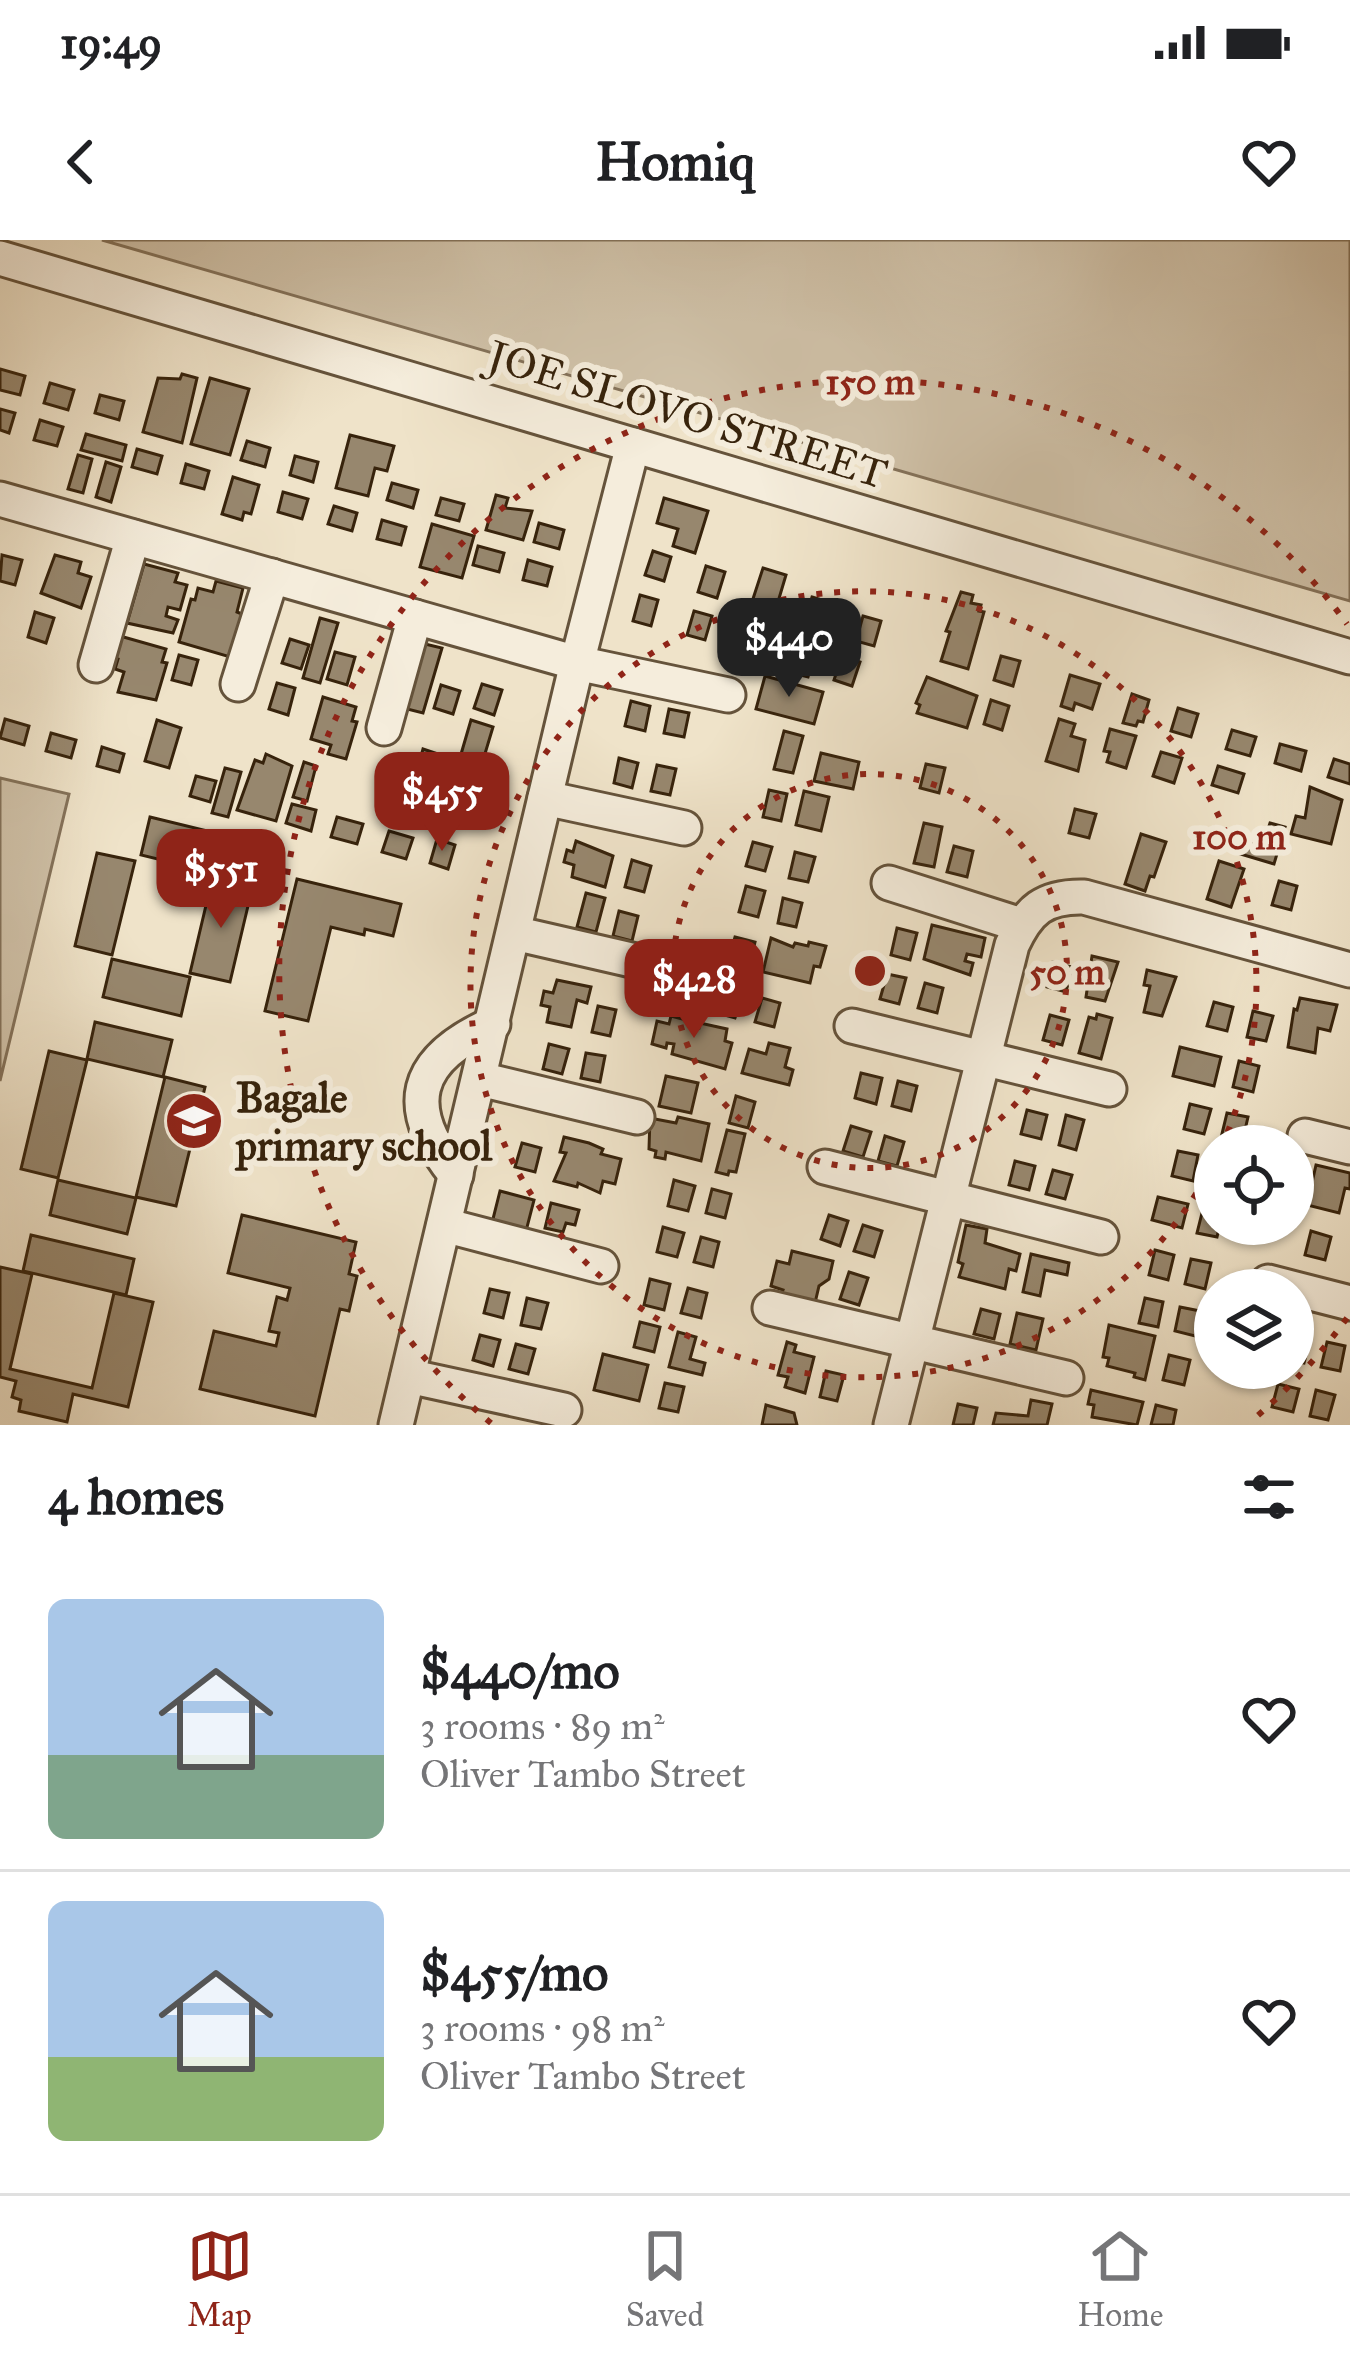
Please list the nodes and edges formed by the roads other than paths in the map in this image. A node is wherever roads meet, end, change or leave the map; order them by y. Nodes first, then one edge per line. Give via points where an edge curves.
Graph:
1 (0, 258) edge
2 (633, 446) junction
3 (0, 499) edge
4 (133, 537) junction
5 (272, 576) junction
6 (416, 617) junction
7 (1350, 657) edge
8 (577, 663) junction
9 (96, 665) dead end
10 (238, 684) dead end
11 (728, 695) dead end
12 (384, 728) dead end
13 (545, 798) junction
14 (684, 828) dead end
15 (889, 883) dead end
16 (1021, 925) junction
17 (514, 933) junction
18 (1347, 959) edge
19 (662, 968) dead end
20 (493, 1024) junction
21 (852, 1026) dead end
22 (983, 1059) junction
23 (479, 1079) junction
24 (1108, 1089) dead end
25 (637, 1117) dead end
26 (1314, 1138) edge
27 (1350, 1147) edge
28 (825, 1167) dead end
29 (456, 1175) junction
30 (949, 1196) junction
31 (444, 1225) junction
32 (1101, 1237) dead end
33 (601, 1266) dead end
34 (1314, 1294) edge
35 (1350, 1303) edge
36 (770, 1308) dead end
37 (912, 1342) junction
38 (407, 1376) junction
39 (1066, 1378) dead end
40 (564, 1410) dead end
41 (396, 1425) edge
42 (891, 1425) edge

1 - 2 street, JOE SLOVO STREET
2 - 7 street, JOE SLOVO STREET
2 - 8 street
3 - 4 street
4 - 5 street
4 - 9 street
5 - 6 street
5 - 10 street
6 - 8 street
6 - 12 street
8 - 11 street
8 - 13 street
13 - 14 street
13 - 17 street
15 - 16 street
16 - 18 street via 1037,905 1084,897
16 - 22 street
17 - 19 street
17 - 20 street
20 - 23 street
20 - 29 street via 447,1050 423,1092 425,1132
21 - 22 street
22 - 24 street
22 - 30 street
23 - 25 street
23 - 29 street
26 - 27 street
28 - 30 street
29 - 31 street
30 - 32 street
30 - 37 street
31 - 33 street
31 - 38 street
34 - 35 street
36 - 37 street
37 - 39 street
37 - 42 street
38 - 40 street
38 - 41 street

